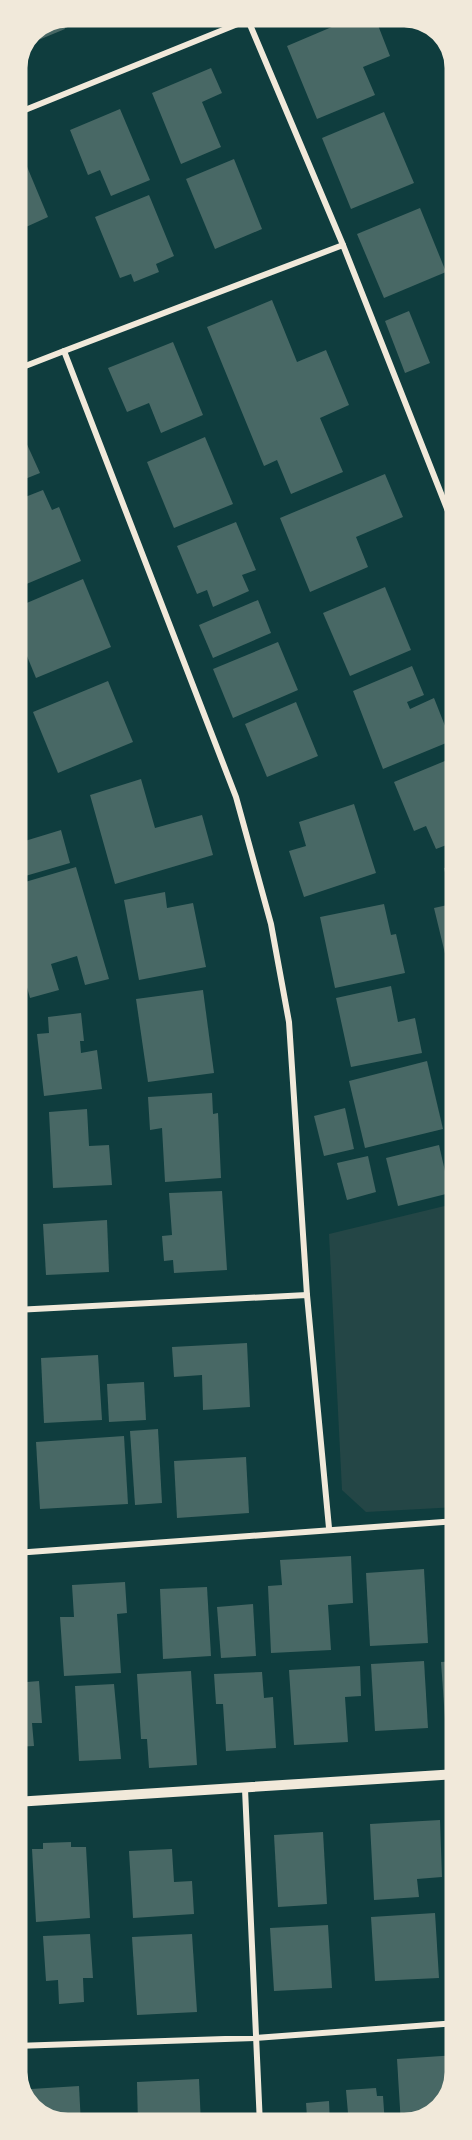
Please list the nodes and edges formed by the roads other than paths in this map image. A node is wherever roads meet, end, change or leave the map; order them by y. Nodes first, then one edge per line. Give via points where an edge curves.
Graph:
1 (233, 26) edge
2 (251, 26) edge
3 (26, 110) edge
4 (343, 244) junction
5 (64, 351) junction
6 (26, 366) edge
7 (446, 506) edge
8 (307, 1295) junction
9 (26, 1309) edge
10 (446, 1522) edge
11 (329, 1528) junction
12 (26, 1552) edge
13 (446, 1775) edge
14 (245, 1789) junction
15 (26, 1801) edge
16 (446, 2024) edge
17 (255, 2038) junction
18 (26, 2046) edge
19 (259, 2114) edge

1 - 3 street
2 - 4 street
4 - 5 street
4 - 7 street
5 - 6 street
5 - 8 street via 236,797 271,924 289,1022
8 - 9 street
8 - 11 street
10 - 11 street
11 - 12 street
13 - 14 street
14 - 15 street
14 - 17 street
16 - 17 street
17 - 18 street
17 - 19 street

